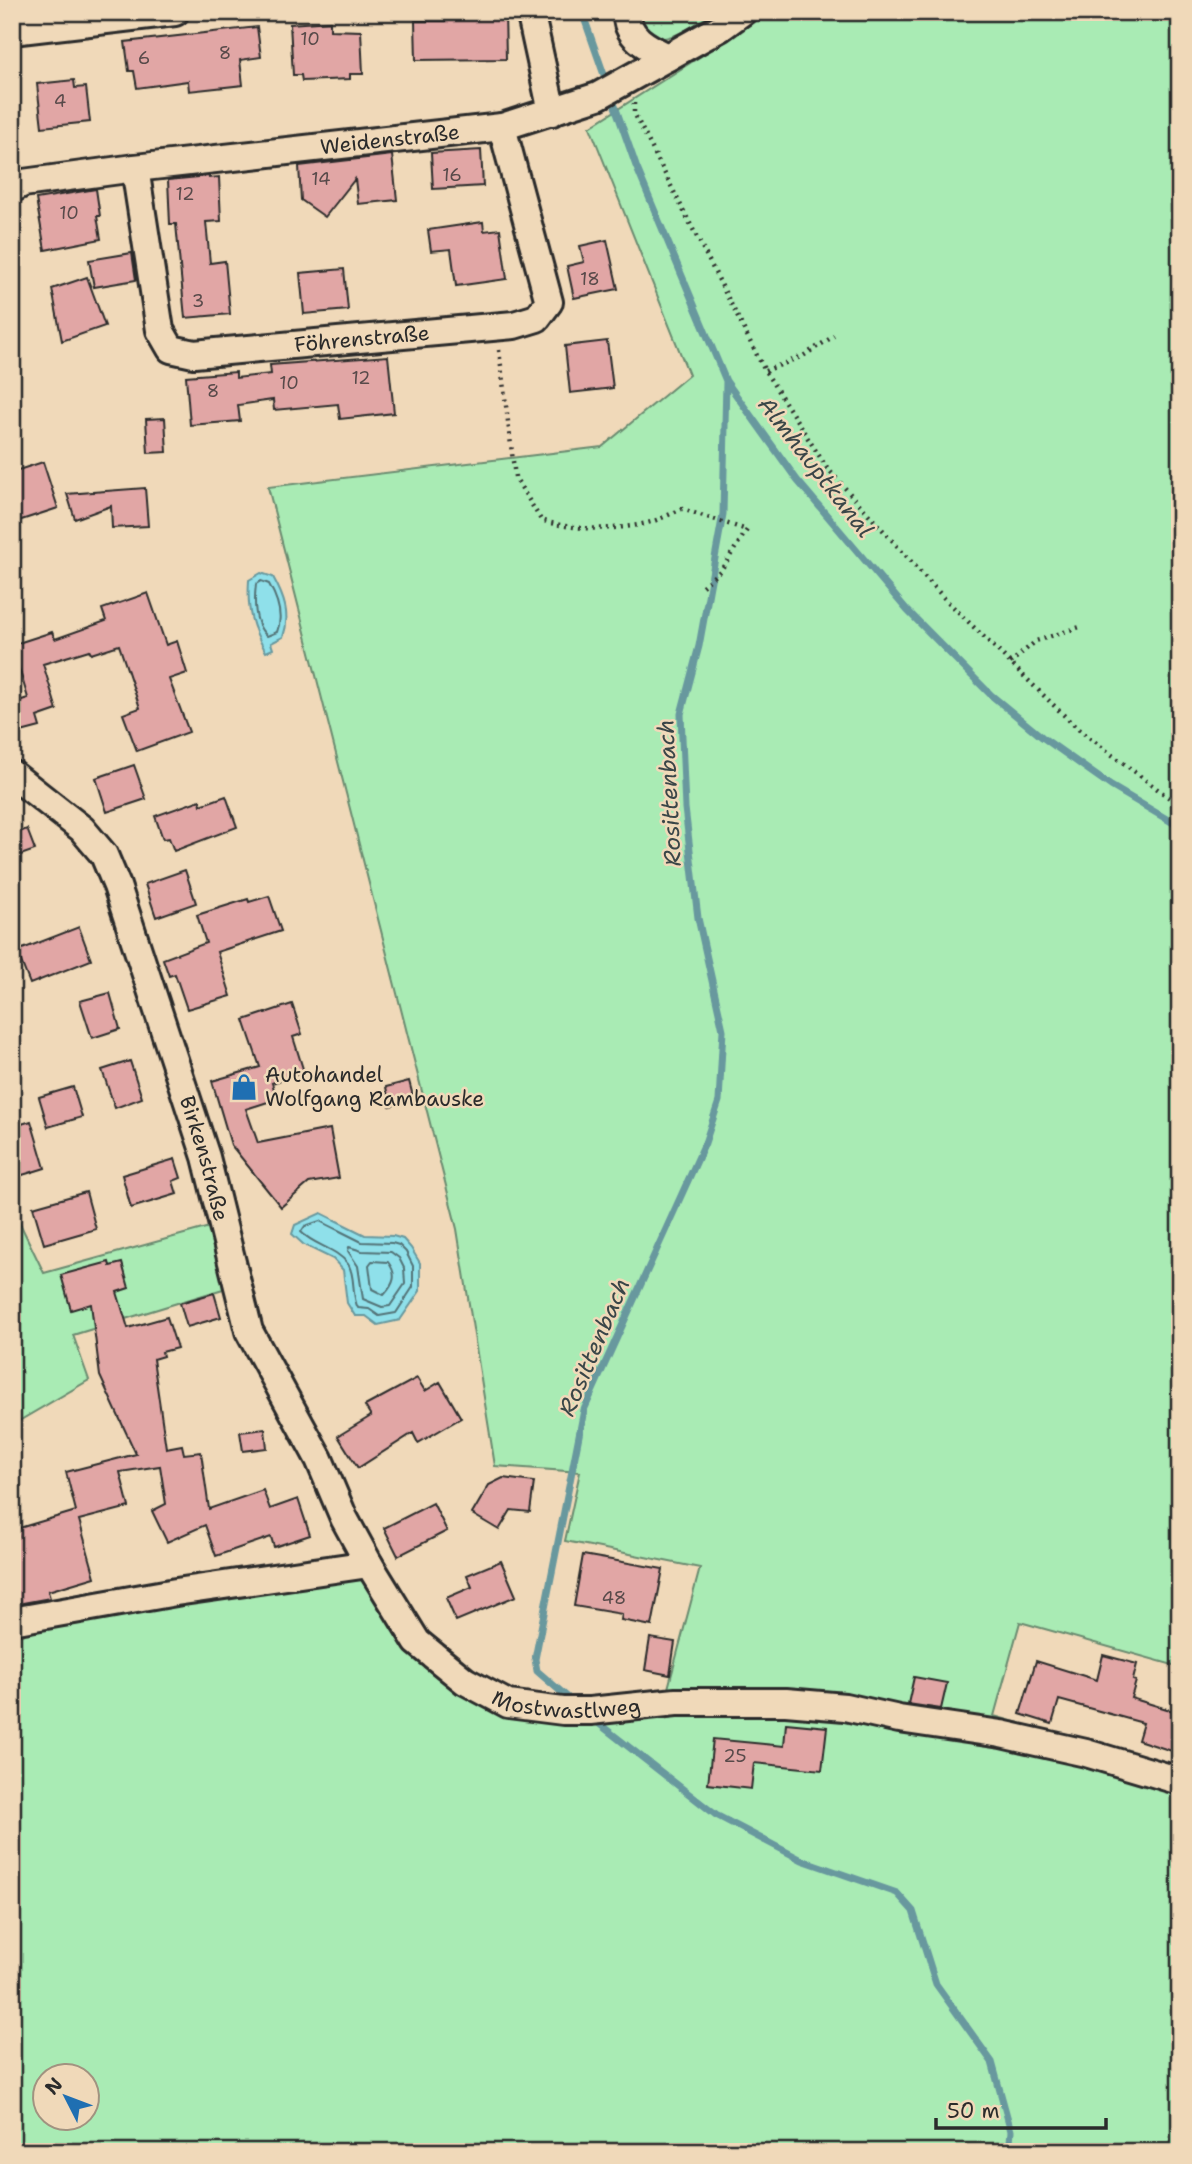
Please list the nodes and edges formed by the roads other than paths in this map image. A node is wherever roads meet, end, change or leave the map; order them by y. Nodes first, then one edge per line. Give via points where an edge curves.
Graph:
1 (174, 12) edge
2 (528, 12) edge
3 (627, 12) edge
4 (742, 12) edge
5 (12, 31) edge
6 (668, 57) junction
7 (551, 112) junction
8 (502, 127) junction
9 (135, 168) junction
10 (12, 189) edge
11 (12, 774) edge
12 (369, 1564) junction
13 (12, 1621) edge
14 (1180, 1781) edge

1 - 5 street
2 - 7 street
3 - 6 street via 633,33 644,46
4 - 6 street, Weidenstraße
6 - 7 street, Weidenstraße via 598,96
7 - 8 street, Weidenstraße
8 - 9 street, Weidenstraße
8 - 9 street, Föhrenstraße via 549,302 537,318 514,325 194,354 171,349 160,330
9 - 10 street, Weidenstraße via 23,183
11 - 12 street, Birkenstraße via 82,830 104,855 206,1157 249,1331
12 - 13 street
12 - 14 street, Mostwastlweg via 417,1642 465,1681 508,1704 563,1711 676,1702 845,1707 1001,1734

